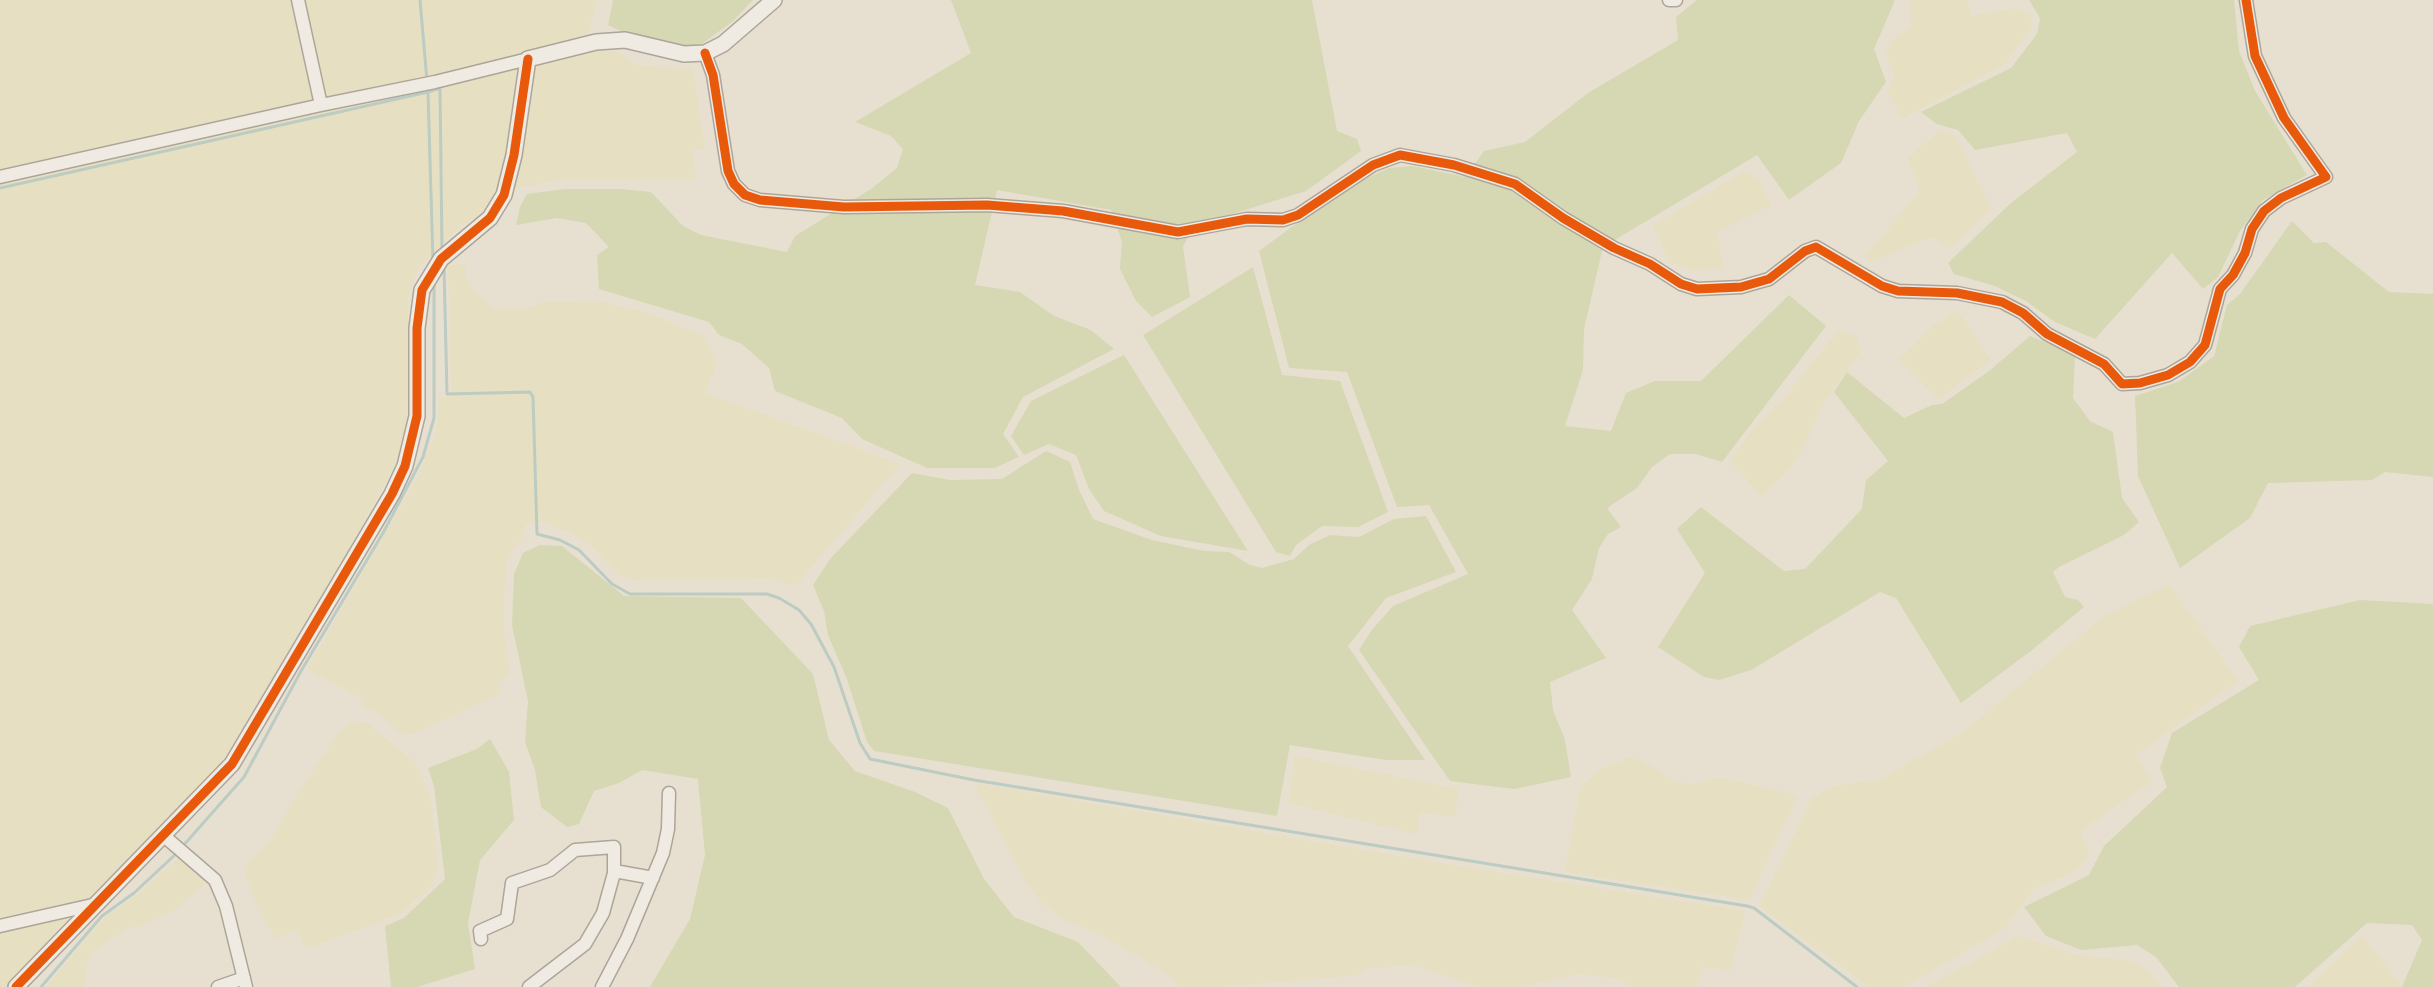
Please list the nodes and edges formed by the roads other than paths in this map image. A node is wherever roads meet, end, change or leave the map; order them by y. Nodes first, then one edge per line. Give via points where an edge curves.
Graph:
1 (298, 0) edge
2 (774, 0) edge
3 (1669, 0) edge
4 (1676, 0) edge
5 (2246, 0) edge
6 (705, 53) junction
7 (528, 59) junction
8 (321, 105) junction
9 (0, 177) edge
10 (669, 793) dead end
11 (164, 836) junction
12 (614, 873) junction
13 (653, 878) junction
14 (97, 904) junction
15 (0, 926) edge
16 (482, 939) dead end
17 (245, 982) edge
18 (16, 987) edge
19 (218, 987) edge
20 (529, 987) edge
21 (602, 987) edge

1 - 8 street
2 - 6 street via 723,44
3 - 4 street
5 - 6 street via 2255,56 2284,118 2326,177 2281,198 2264,211 2233,275 2220,289 2205,345 2190,362 2168,375 2131,384 2122,384 2104,364 2047,334 2023,313 2002,302 1957,293 1898,291 1882,286 1816,247 1768,279 1741,287 1697,289 1614,248 1515,184 1454,165 1400,155 1373,165 1298,215 1283,220 1247,219 1178,232 1063,211 998,206 844,207 760,200 745,195 728,171 713,75
6 - 7 street via 684,54 625,40 596,42
7 - 8 street
7 - 11 street via 504,195 490,218 441,258 422,290 417,328 417,416 402,476 232,764
8 - 9 street
10 - 13 street via 666,841
11 - 14 street
11 - 17 street via 215,880 226,906
12 - 13 street
12 - 16 street via 613,842 579,849 550,870 512,883 507,919 480,931
12 - 20 street via 603,914 585,944
13 - 21 street
14 - 15 street
14 - 18 street
17 - 19 street

